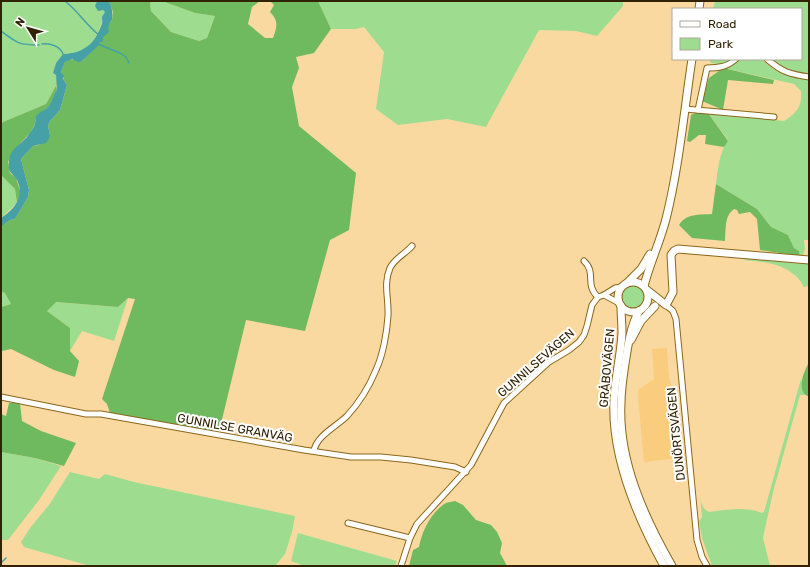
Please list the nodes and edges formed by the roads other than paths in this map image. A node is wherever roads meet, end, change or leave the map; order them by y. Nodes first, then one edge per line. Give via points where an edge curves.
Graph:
1 (692, 60) edge
2 (735, 60) edge
3 (768, 60) edge
4 (809, 77) edge
5 (685, 109) junction
6 (698, 110) junction
7 (774, 117) dead end
8 (671, 196) junction
9 (412, 246) dead end
10 (809, 260) edge
11 (584, 261) dead end
12 (624, 285) junction
13 (646, 288) junction
14 (604, 295) junction
15 (598, 297) junction
16 (620, 304) junction
17 (665, 304) junction
18 (646, 306) junction
19 (655, 306) junction
20 (639, 311) junction
21 (628, 346) junction
22 (1, 398) edge
23 (314, 451) junction
24 (466, 472) junction
25 (348, 523) dead end
26 (410, 538) junction
27 (401, 566) edge
28 (664, 566) edge
29 (672, 566) edge
30 (707, 566) edge

1 - 5 main road
2 - 6 street via 722,67 706,68
3 - 4 street via 777,69
5 - 6 street
5 - 8 main road
6 - 7 street
8 - 12 main road via 646,263
8 - 13 main road via 666,220 648,271
9 - 23 street via 395,260 386,281 388,316 382,352 372,380 360,400 318,442
10 - 17 main road via 678,249 671,255 673,292
11 - 15 street via 591,270 590,285
12 - 13 main road via 638,282
12 - 14 street
12 - 16 main road via 618,295
13 - 17 main road, DUNÖRTSVÄGEN
13 - 18 main road via 649,297
14 - 15 street
14 - 16 street
15 - 24 street, GUNNILSEVÄGEN via 592,305 587,326 579,342 549,362 504,403
16 - 20 main road via 627,311
16 - 28 main road, GRÅBOVÄGEN via 622,334 614,400 617,442 636,509
17 - 19 main road
17 - 30 street, DUNÖRTSVÄGEN via 673,311 676,319 698,540
18 - 19 main road
18 - 20 main road
19 - 21 main road via 641,321
20 - 21 main road, GRÅBOVÄGEN via 633,323
21 - 29 main road, GRÅBOVÄGEN via 620,404 623,440 644,510
22 - 23 street, GUNNILSE GRANVÄG
23 - 24 street, GUNNILSE GRANVÄG via 351,457 412,460 455,467
24 - 26 street, GUNNILSEVÄGEN via 422,518
25 - 26 street
26 - 27 street, GUNNILSEVÄGEN

